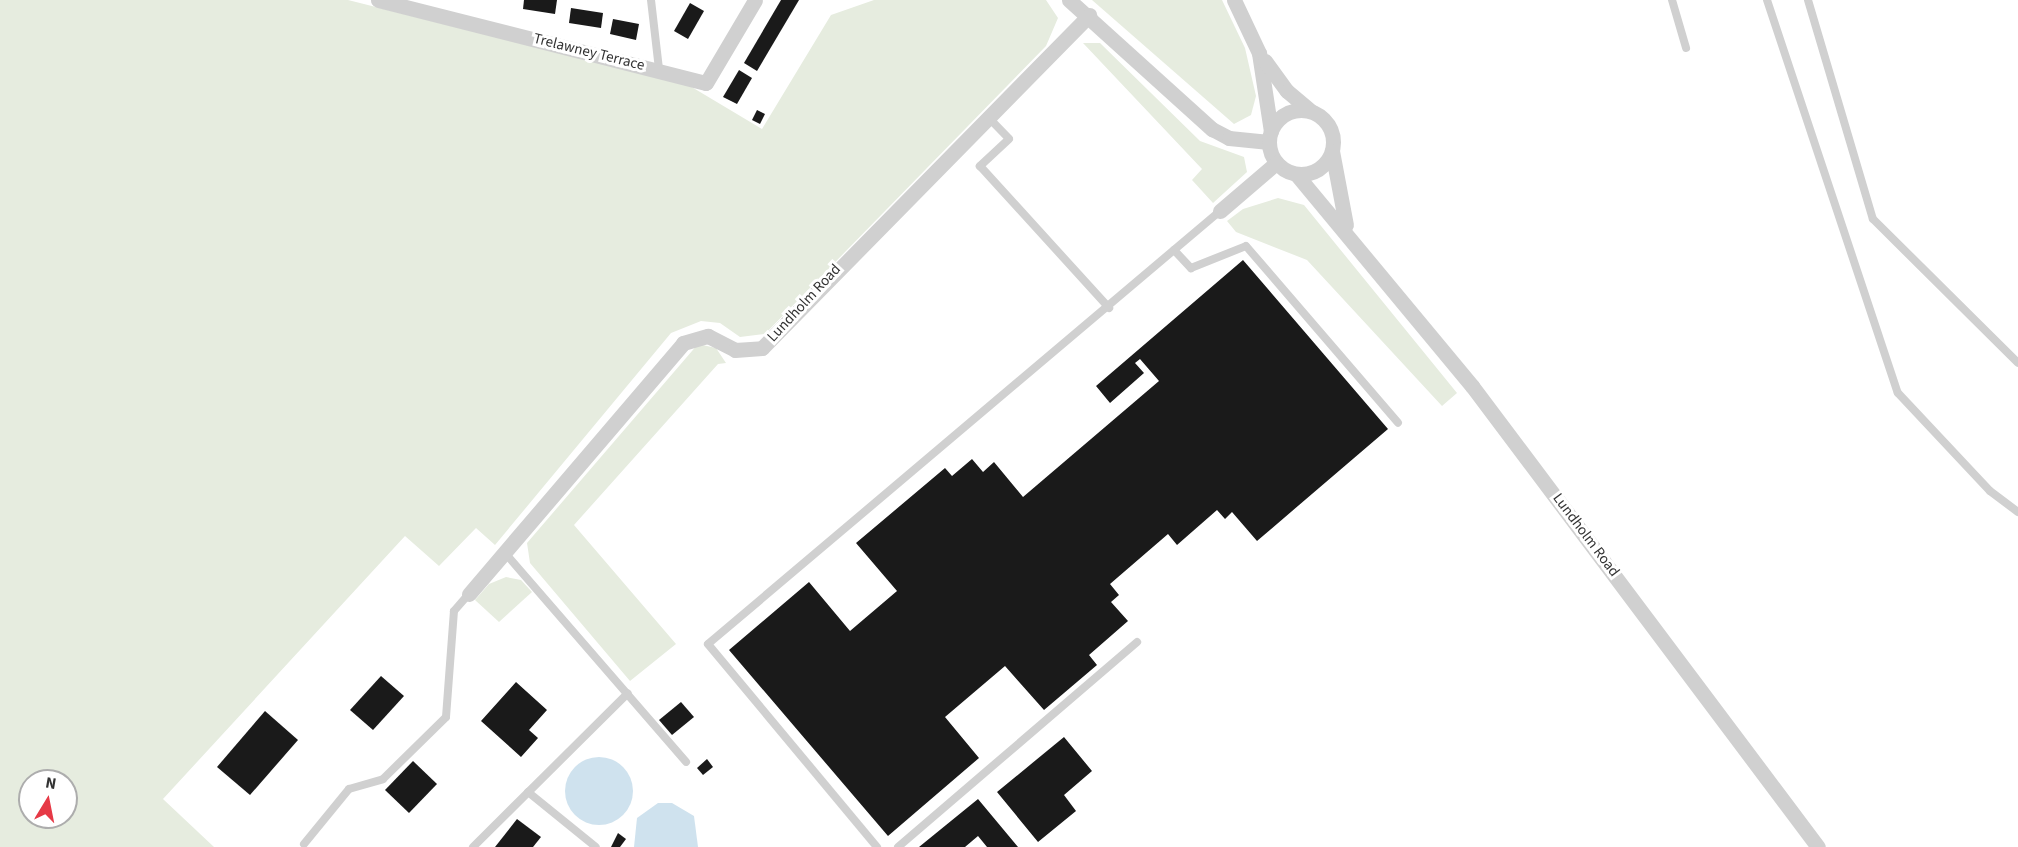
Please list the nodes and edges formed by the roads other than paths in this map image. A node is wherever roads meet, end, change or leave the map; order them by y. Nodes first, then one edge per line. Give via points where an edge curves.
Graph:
1 (378, 0) edge
2 (651, 0) edge
3 (754, 0) edge
4 (1069, 0) edge
5 (1234, 0) edge
6 (1672, 0) edge
7 (1767, 0) edge
8 (1808, 0) edge
9 (1089, 15) junction
10 (1686, 48) dead end
11 (1259, 53) junction
12 (659, 69) junction
13 (1314, 113) junction
14 (987, 116) junction
15 (1270, 136) junction
16 (1332, 151) junction
17 (1276, 163) junction
18 (1296, 174) junction
19 (1220, 211) joint
20 (1347, 229) junction
21 (1174, 250) junction
22 (1109, 308) junction
23 (2018, 363) edge
24 (1398, 423) dead end
25 (2018, 512) edge
26 (506, 554) junction
27 (469, 594) joint
28 (1137, 642) dead end
29 (628, 693) junction
30 (686, 762) dead end
31 (528, 792) junction
32 (304, 844) dead end
33 (473, 847) edge
34 (596, 847) edge
35 (877, 847) edge
36 (898, 847) edge
37 (1818, 847) edge

1 - 12 street, Trelawney Terrace
2 - 12 lane
3 - 12 street, Trelawney Terrace via 706,83
4 - 9 street
5 - 11 street
6 - 10 lane
7 - 25 lane via 1898,393 1990,491
8 - 23 lane via 1873,219
9 - 14 street, Lundholm Road
9 - 15 street via 1212,129 1229,138
11 - 13 street, Lundholm Road via 1287,91
11 - 15 street
13 - 15 street via 1286,112
13 - 16 street, Lundholm Road via 1330,128
14 - 22 lane via 1009,139 980,166
14 - 26 street, Lundholm Road via 762,348 735,350 708,336 683,344
15 - 17 street
16 - 18 street via 1317,171
16 - 20 street, Lundholm Road
17 - 18 street, Lundholm Road
17 - 19 street
18 - 20 street, Lundholm Road
19 - 21 lane
20 - 37 street, Lundholm Road via 1472,386
21 - 22 lane
21 - 24 lane via 1191,268 1246,246
22 - 35 lane via 708,644
26 - 27 street, Lundholm Road
26 - 29 lane
27 - 32 lane via 454,611 446,717 383,780 349,789
28 - 36 lane
29 - 30 lane
29 - 31 lane
31 - 33 lane
31 - 34 lane

